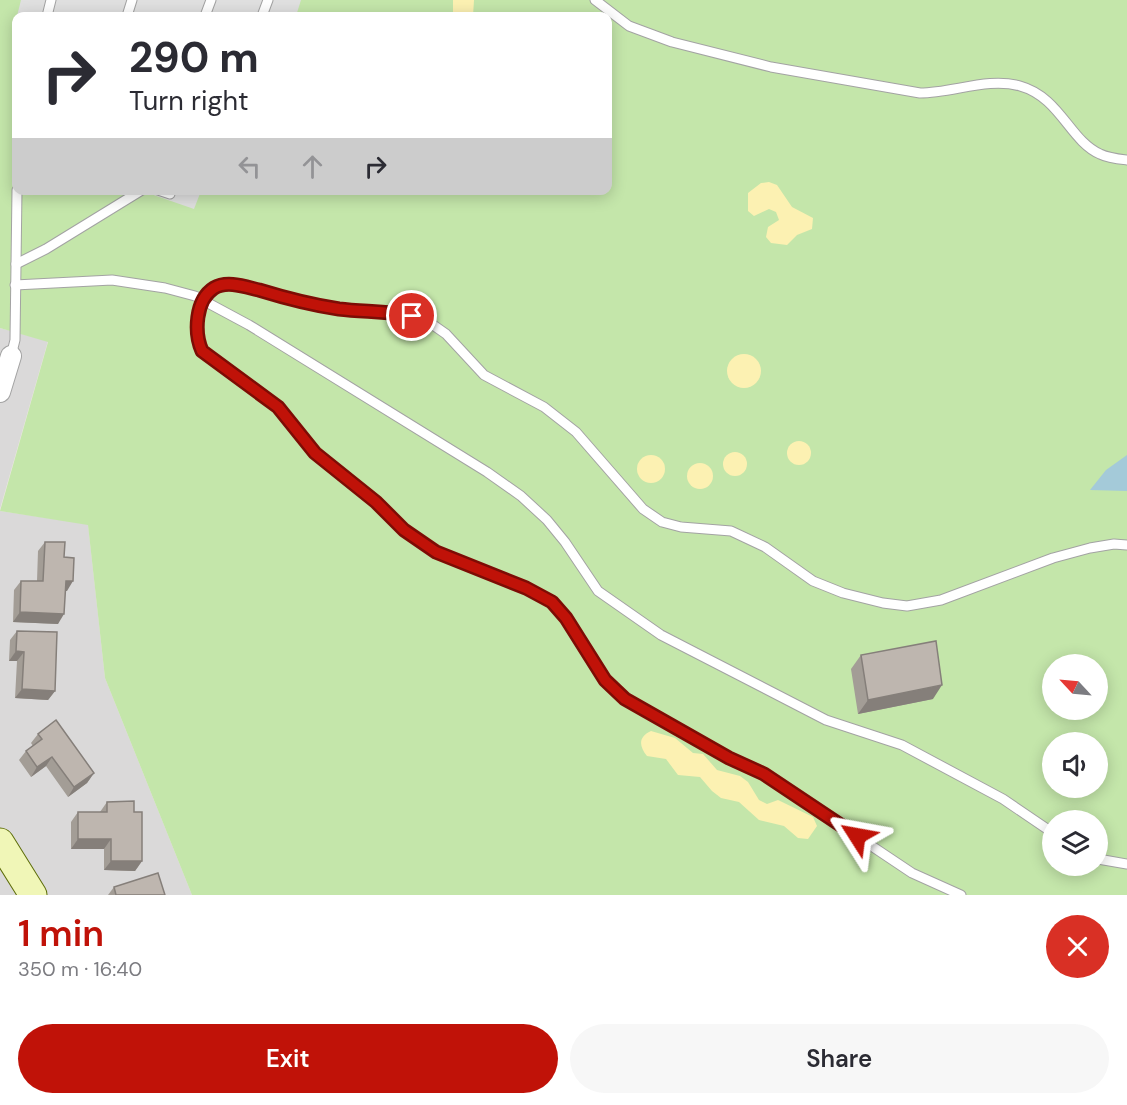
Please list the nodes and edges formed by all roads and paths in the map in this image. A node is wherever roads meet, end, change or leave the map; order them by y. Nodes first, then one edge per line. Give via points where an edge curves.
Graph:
1 (595, 0) edge
2 (611, 12) edge
3 (612, 13) edge
4 (1127, 160) edge
5 (17, 195) edge
6 (134, 195) edge
7 (16, 264) junction
8 (15, 285) junction
9 (204, 301) junction
10 (11, 356) joint
11 (0, 392) edge
12 (1127, 545) edge
13 (1042, 826) edge
14 (0, 842) edge
15 (1108, 861) edge
16 (1127, 864) edge
17 (33, 895) edge
18 (961, 895) edge

1 - 2 lane
3 - 4 lane via 629,26 650,34 771,67 920,93 1004,83 1023,87 1051,103 1098,154
5 - 7 lane
6 - 7 lane
7 - 8 lane
8 - 9 lane via 112,280 165,288
8 - 10 lane via 15,340
9 - 12 lane via 215,288 237,284 340,309 398,313 426,320 446,334 484,375 544,407 576,432 643,509 662,522 681,528 731,531 765,548 813,581 843,594 907,606 941,600 1053,558 1090,548
9 - 13 lane via 249,325 521,496 566,542 598,591 661,635 826,720 902,745 1003,799
9 - 18 lane via 197,323 202,351 278,407 315,453 404,530 436,552 552,602 605,680 625,699 764,774 912,873
10 - 11 street
14 - 17 street
15 - 16 lane

